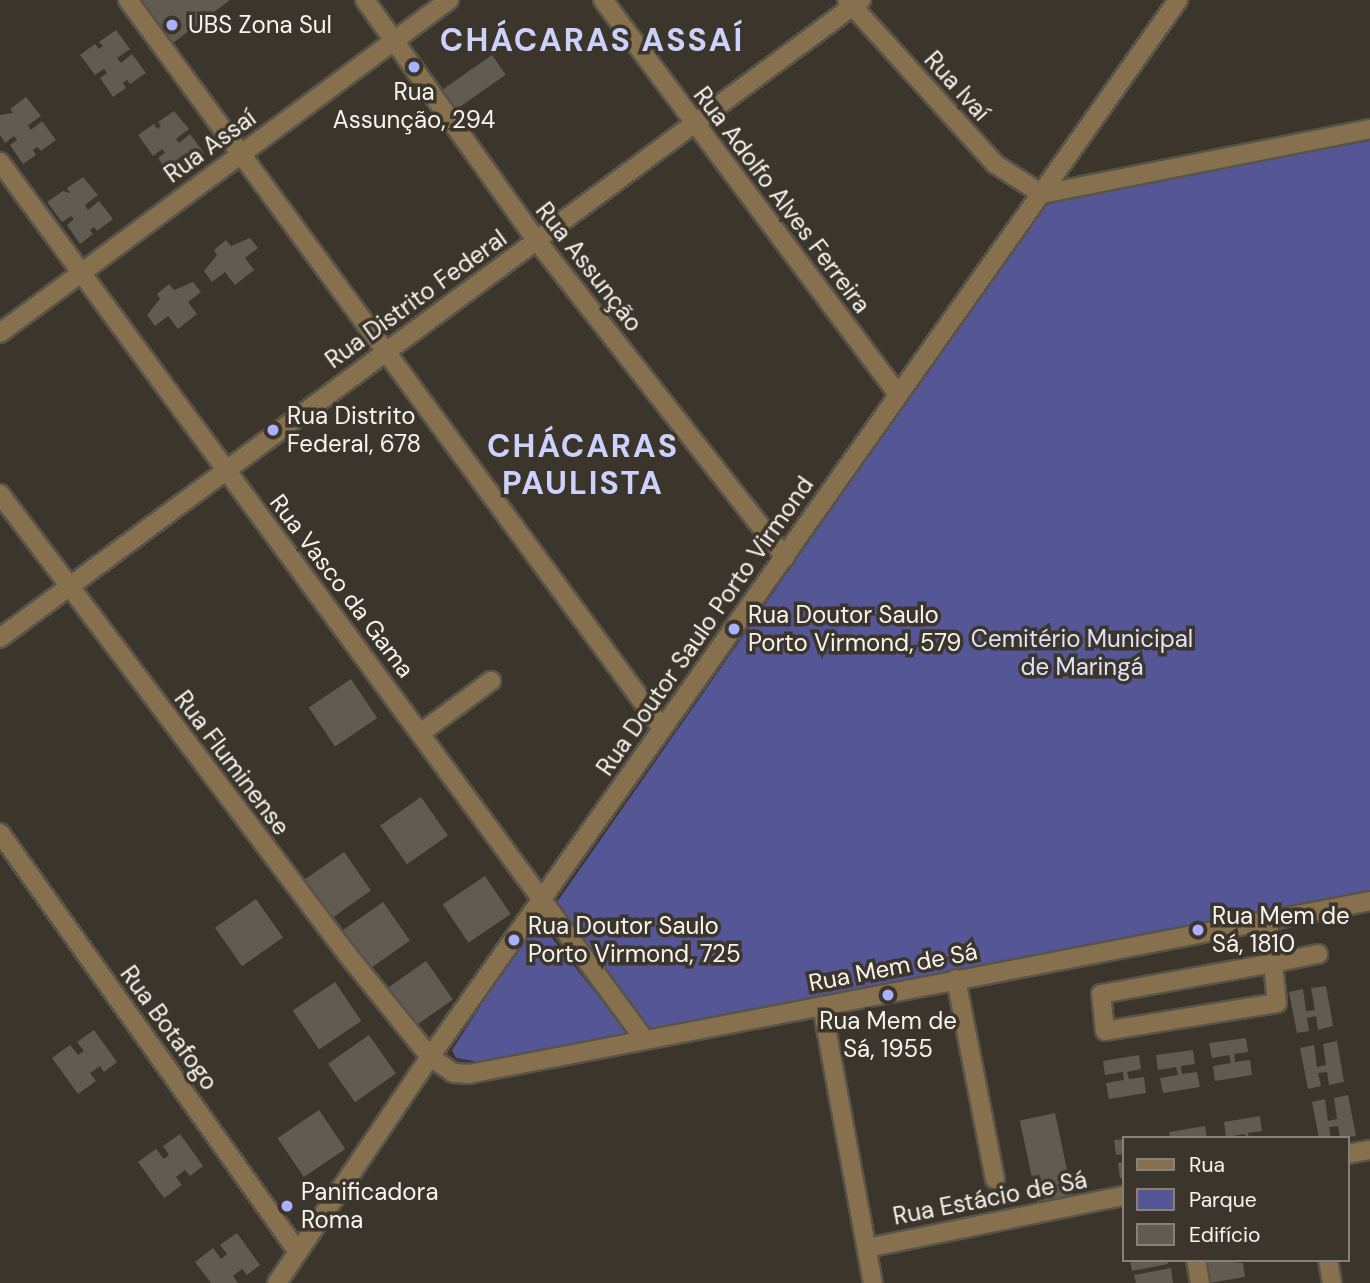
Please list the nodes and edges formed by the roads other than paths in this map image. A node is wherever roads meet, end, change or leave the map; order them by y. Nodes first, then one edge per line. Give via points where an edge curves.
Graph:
1 (128, 0) edge
2 (365, 0) edge
3 (449, 0) edge
4 (603, 0) edge
5 (1178, 0) edge
6 (853, 2) edge
7 (394, 41) junction
8 (694, 124) junction
9 (1370, 129) edge
10 (242, 155) junction
11 (0, 162) edge
12 (1042, 194) junction
13 (537, 241) junction
14 (79, 274) junction
15 (0, 333) edge
16 (385, 353) junction
17 (898, 394) junction
18 (224, 472) junction
19 (0, 494) edge
20 (785, 557) junction
21 (68, 587) junction
22 (0, 638) edge
23 (491, 681) dead end
24 (662, 727) junction
25 (422, 732) junction
26 (0, 833) edge
27 (543, 898) junction
28 (1370, 901) edge
29 (1268, 920) junction
30 (1318, 954) dead end
31 (1273, 963) junction
32 (956, 979) junction
33 (822, 1006) junction
34 (645, 1041) junction
35 (430, 1057) junction
36 (1370, 1150) edge
37 (1349, 1154) edge
38 (995, 1179) dead end
39 (1122, 1196) edge
40 (867, 1248) junction
41 (298, 1252) junction
42 (1196, 1262) edge
43 (1328, 1262) edge
44 (277, 1283) edge
45 (873, 1283) edge
46 (1200, 1283) edge
47 (1332, 1283) edge

1 - 10 street
2 - 7 street, Rua Assunção
3 - 7 street, Rua Assaí
4 - 8 street, Rua Adolfo Alves Ferreira
5 - 12 street, Rua Doutor Saulo Porto Virmond
6 - 8 street, Rua Distrito Federal
6 - 12 street, Rua Ivaí via 995,164
7 - 10 street, Rua Assaí
7 - 13 street, Rua Assunção
8 - 13 street, Rua Distrito Federal
8 - 17 street, Rua Adolfo Alves Ferreira
9 - 12 street
10 - 14 street, Rua Assaí
10 - 16 street
11 - 14 street, Rua Vasco da Gama
12 - 17 street, Rua Doutor Saulo Porto Virmond
13 - 16 street, Rua Distrito Federal
13 - 20 street, Rua Assunção
14 - 15 street, Rua Assaí
14 - 18 street, Rua Vasco da Gama
16 - 18 street, Rua Distrito Federal
16 - 24 street
17 - 20 street, Rua Doutor Saulo Porto Virmond
18 - 21 street, Rua Distrito Federal
18 - 25 street, Rua Vasco da Gama
19 - 21 street, Rua Fluminense
20 - 24 street, Rua Doutor Saulo Porto Virmond
21 - 22 street, Rua Distrito Federal
21 - 35 street, Rua Fluminense
23 - 25 street
24 - 27 street, Rua Doutor Saulo Porto Virmond
25 - 27 street, Rua Vasco da Gama
26 - 41 street, Rua Botafogo
27 - 34 street, Rua Vasco da Gama
27 - 35 street, Rua Doutor Saulo Porto Virmond
28 - 29 street, Rua Mem de Sá
29 - 31 street
29 - 32 street, Rua Mem de Sá
30 - 31 street
31 - 31 street via 1101,994 1105,1031 1277,1003
32 - 33 street, Rua Mem de Sá
32 - 38 street
33 - 34 street, Rua Mem de Sá
33 - 40 street
34 - 35 street, Rua Mem de Sá via 469,1074 442,1069
35 - 41 street, Rua Doutor Saulo Porto Virmond
36 - 37 street
39 - 40 street, Rua Estácio de Sá
40 - 45 street
41 - 44 street, Rua Doutor Saulo Porto Virmond
42 - 46 street
43 - 47 street

